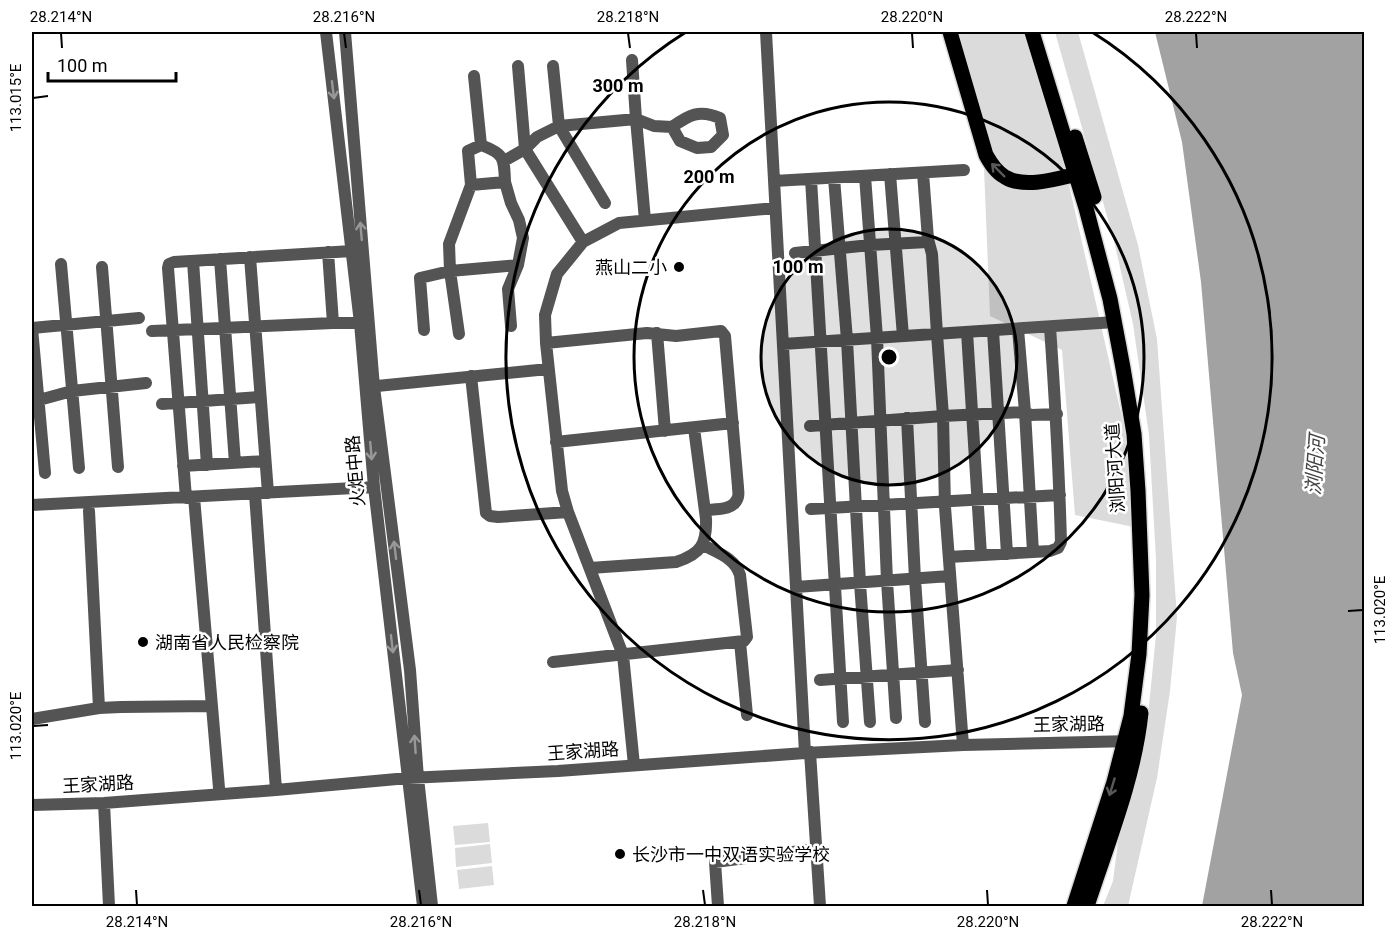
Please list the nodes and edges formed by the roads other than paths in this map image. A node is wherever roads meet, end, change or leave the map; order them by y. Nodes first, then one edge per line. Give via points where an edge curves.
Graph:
1 (326, 32) edge
2 (345, 32) edge
3 (765, 32) edge
4 (950, 32) edge
5 (1032, 32) edge
6 (1041, 32) edge
7 (632, 60) dead end
8 (518, 66) dead end
9 (553, 66) dead end
10 (474, 76) dead end
11 (636, 119) junction
12 (559, 126) junction
13 (672, 127) dead end
14 (481, 145) junction
15 (525, 149) junction
16 (504, 160) junction
17 (964, 170) dead end
18 (923, 172) junction
19 (1081, 173) junction
20 (890, 174) junction
21 (865, 176) junction
22 (834, 178) junction
23 (811, 179) junction
24 (774, 181) junction
25 (505, 182) junction
26 (471, 185) junction
27 (605, 203) dead end
28 (775, 208) junction
29 (645, 220) junction
30 (583, 242) junction
31 (928, 242) junction
32 (870, 245) junction
33 (896, 245) junction
34 (840, 248) junction
35 (815, 250) junction
36 (352, 251) junction
37 (328, 252) junction
38 (795, 253) dead end
39 (250, 257) junction
40 (220, 259) junction
41 (193, 261) junction
42 (61, 264) dead end
43 (518, 265) junction
44 (102, 267) dead end
45 (450, 271) junction
46 (139, 318) dead end
47 (106, 321) junction
48 (1115, 322) junction
49 (333, 323) junction
50 (360, 323) junction
51 (66, 325) junction
52 (255, 326) junction
53 (511, 326) dead end
54 (1050, 327) junction
55 (32, 328) edge
56 (225, 328) junction
57 (197, 329) junction
58 (1018, 329) junction
59 (424, 330) dead end
60 (173, 331) junction
61 (993, 331) junction
62 (152, 332) dead end
63 (967, 332) junction
64 (657, 333) junction
65 (459, 334) dead end
66 (938, 334) junction
67 (903, 336) junction
68 (877, 338) junction
69 (847, 340) junction
70 (821, 342) junction
71 (546, 343) junction
72 (783, 344) junction
73 (548, 369) junction
74 (471, 376) junction
75 (146, 384) dead end
76 (111, 387) junction
77 (370, 387) junction
78 (72, 391) junction
79 (260, 398) junction
80 (39, 400) junction
81 (230, 400) junction
82 (203, 402) junction
83 (178, 404) junction
84 (162, 405) dead end
85 (1025, 412) junction
86 (999, 413) junction
87 (973, 414) junction
88 (1057, 414) junction
89 (943, 416) junction
90 (907, 418) junction
91 (880, 420) junction
92 (851, 422) junction
93 (733, 423) junction
94 (825, 424) junction
95 (810, 426) dead end
96 (694, 428) junction
97 (664, 431) junction
98 (556, 442) junction
99 (266, 461) junction
100 (235, 463) junction
101 (207, 465) junction
102 (183, 466) junction
103 (118, 467) dead end
104 (79, 468) dead end
105 (45, 473) dead end
106 (374, 488) junction
107 (268, 493) junction
108 (255, 494) junction
109 (1060, 495) junction
110 (1031, 497) junction
111 (190, 498) junction
112 (1004, 498) junction
113 (978, 499) junction
114 (945, 501) junction
115 (911, 503) junction
116 (884, 504) junction
117 (32, 505) edge
118 (856, 506) junction
119 (830, 508) junction
120 (811, 509) dead end
121 (705, 510) junction
122 (89, 511) dead end
123 (568, 512) junction
124 (703, 545) junction
125 (1033, 552) junction
126 (1007, 554) junction
127 (981, 555) junction
128 (949, 557) junction
129 (591, 568) junction
130 (950, 576) junction
131 (915, 579) junction
132 (887, 581) junction
133 (860, 583) junction
134 (834, 585) junction
135 (796, 587) junction
136 (740, 642) junction
137 (623, 655) junction
138 (553, 662) dead end
139 (958, 670) junction
140 (922, 673) junction
141 (894, 675) junction
142 (866, 678) junction
143 (840, 679) junction
144 (820, 680) dead end
145 (212, 706) junction
146 (99, 708) junction
147 (747, 715) dead end
148 (896, 718) dead end
149 (32, 719) edge
150 (843, 722) dead end
151 (870, 722) dead end
152 (925, 722) dead end
153 (1131, 741) junction
154 (963, 745) junction
155 (808, 753) junction
156 (634, 765) junction
157 (413, 778) junction
158 (219, 788) dead end
159 (276, 790) junction
160 (104, 802) junction
161 (32, 805) edge
162 (816, 849) junction
163 (110, 906) edge
164 (423, 906) edge
165 (432, 906) edge
166 (718, 906) edge
167 (820, 906) edge
168 (1074, 906) edge
169 (1087, 906) edge

1 -> 36 street, 火炬中路
77 -> 2 street
3 - 24 street
19 -> 4 main road via 1027,183 1002,176 986,155
5 - 19 main road, 浏阳河大道
6 - 19 main road, 浏阳河大道
7 - 11 street
8 - 15 street
9 - 12 street
10 - 14 street
11 - 12 street
11 - 13 street
11 - 29 street
12 - 15 street via 537,137
12 - 27 street
14 - 16 street
14 - 26 street via 468,151
15 - 16 street
15 - 30 street
16 - 25 street
17 - 18 street
18 - 20 street
18 - 31 street
19 - 48 main road, 浏阳河大道
19 - 153 main road, 浏阳河大道 via 1104,236 1119,296 1142,433 1151,595 1148,653
20 - 21 street
20 - 33 street
21 - 22 street
21 - 32 street
22 - 23 street
22 - 34 street
23 - 24 street
23 - 35 street
24 - 28 street
25 - 26 street
25 - 43 street via 523,238
26 - 45 street via 449,244
28 - 29 street
28 - 72 street
29 - 30 street via 619,223
30 - 71 street via 557,274 545,315
31 - 33 street
31 - 66 street
32 - 33 street
32 - 34 street
32 - 68 street
33 - 67 street
34 - 35 street
34 - 69 street
35 - 38 street
35 - 70 street
36 - 37 street
36 - 50 street, 火炬中路
37 - 39 street
37 - 49 street
39 - 40 street
39 - 52 street
40 - 41 street
40 - 56 street
41 - 57 street
41 - 60 street via 169,264
42 - 51 street
43 - 45 street
43 - 53 street via 508,289
44 - 47 street
45 - 59 street via 420,278
45 - 65 street
46 - 47 street
47 - 51 street
47 - 76 street
48 - 54 street
48 - 153 main road, 浏阳河大道 via 1134,434 1142,595
49 - 50 street
49 - 52 street
50 - 77 street, 火炬中路
51 - 55 street
51 - 78 street
52 - 56 street
52 - 79 street
54 - 58 street
54 - 88 street
55 - 80 street
56 - 57 street
56 - 81 street
57 - 60 street
57 - 82 street
58 - 61 street
58 - 85 street
60 - 62 street
60 - 83 street
61 - 63 street
61 - 86 street
63 - 66 street
63 - 87 street
64 - 71 street
64 - 93 street via 676,336 721,331 725,336
64 - 97 street
66 - 67 street
66 - 89 street
67 - 68 street
68 - 69 street
68 - 91 street
69 - 70 street
69 - 92 street
70 - 72 street
70 - 94 street
71 - 73 street
72 - 135 street
73 - 74 street
73 - 98 street
74 - 77 street
74 - 123 street via 486,513 498,517
75 - 76 street
76 - 78 street
76 - 103 street
77 -> 106 street, 火炬中路
157 -> 77 street via 410,670
78 - 80 street
78 - 104 street
79 - 81 street
79 - 99 street
80 - 105 street
81 - 82 street
81 - 100 street
82 - 83 street
82 - 101 street
83 - 84 street
83 - 102 street
85 - 86 street
85 - 88 street
85 - 110 street
86 - 87 street
86 - 112 street
87 - 89 street
87 - 113 street
88 - 109 street
89 - 90 street
89 - 114 street
90 - 91 street
90 - 115 street
91 - 92 street
91 - 116 street
92 - 94 street
92 - 118 street
93 - 96 street
93 - 121 street via 738,497 733,505
94 - 95 street
94 - 119 street
96 - 97 street
96 - 121 street
97 - 98 street
98 - 123 street
99 - 100 street
99 - 107 street
100 - 101 street
101 - 102 street
102 - 111 street
106 - 107 street
106 -> 157 street, 火炬中路
107 - 108 street
108 - 111 street
108 - 159 street
109 - 110 street
109 - 125 street via 1061,542 1050,551
110 - 112 street
110 - 125 street
111 - 117 street
111 - 145 street
112 - 113 street
112 - 126 street
113 - 114 street
113 - 127 street
114 - 115 street
114 - 128 street
115 - 116 street
115 - 131 street
116 - 118 street
116 - 132 street
118 - 119 street
118 - 133 street
119 - 120 street
119 - 134 street
121 - 124 street via 707,532
122 - 146 street
123 - 129 street
124 - 129 street via 696,553 676,562
124 - 136 street via 737,566 747,637
125 - 126 street
126 - 127 street
127 - 128 street
128 - 130 street
129 - 137 street
130 - 131 street
130 - 139 street
131 - 132 street
131 - 140 street
132 - 133 street
132 - 141 street
133 - 134 street
133 - 142 street
134 - 135 street
134 - 143 street
135 - 155 street
136 - 137 street
136 - 147 street
137 - 138 street
137 - 156 street
139 - 140 street
139 - 154 street
140 - 141 street
140 - 152 street
141 - 142 street
141 - 148 street
142 - 143 street
142 - 151 street
143 - 144 street
143 - 150 street
145 - 146 street
145 - 158 street
146 - 149 street
153 - 154 street, 王家湖路
153 -> 168 main road, 浏阳河大道
153 - 169 main road, 浏阳河大道 via 1127,782
154 - 155 street, 王家湖路
155 - 156 street, 王家湖路
155 - 162 street
156 - 157 street, 王家湖路
157 - 159 street, 王家湖路
157 - 164 street, 火炬中路
157 - 165 street
159 - 160 street, 王家湖路
160 - 161 street, 王家湖路
160 - 163 street
162 - 166 street via 715,862
162 - 167 street

